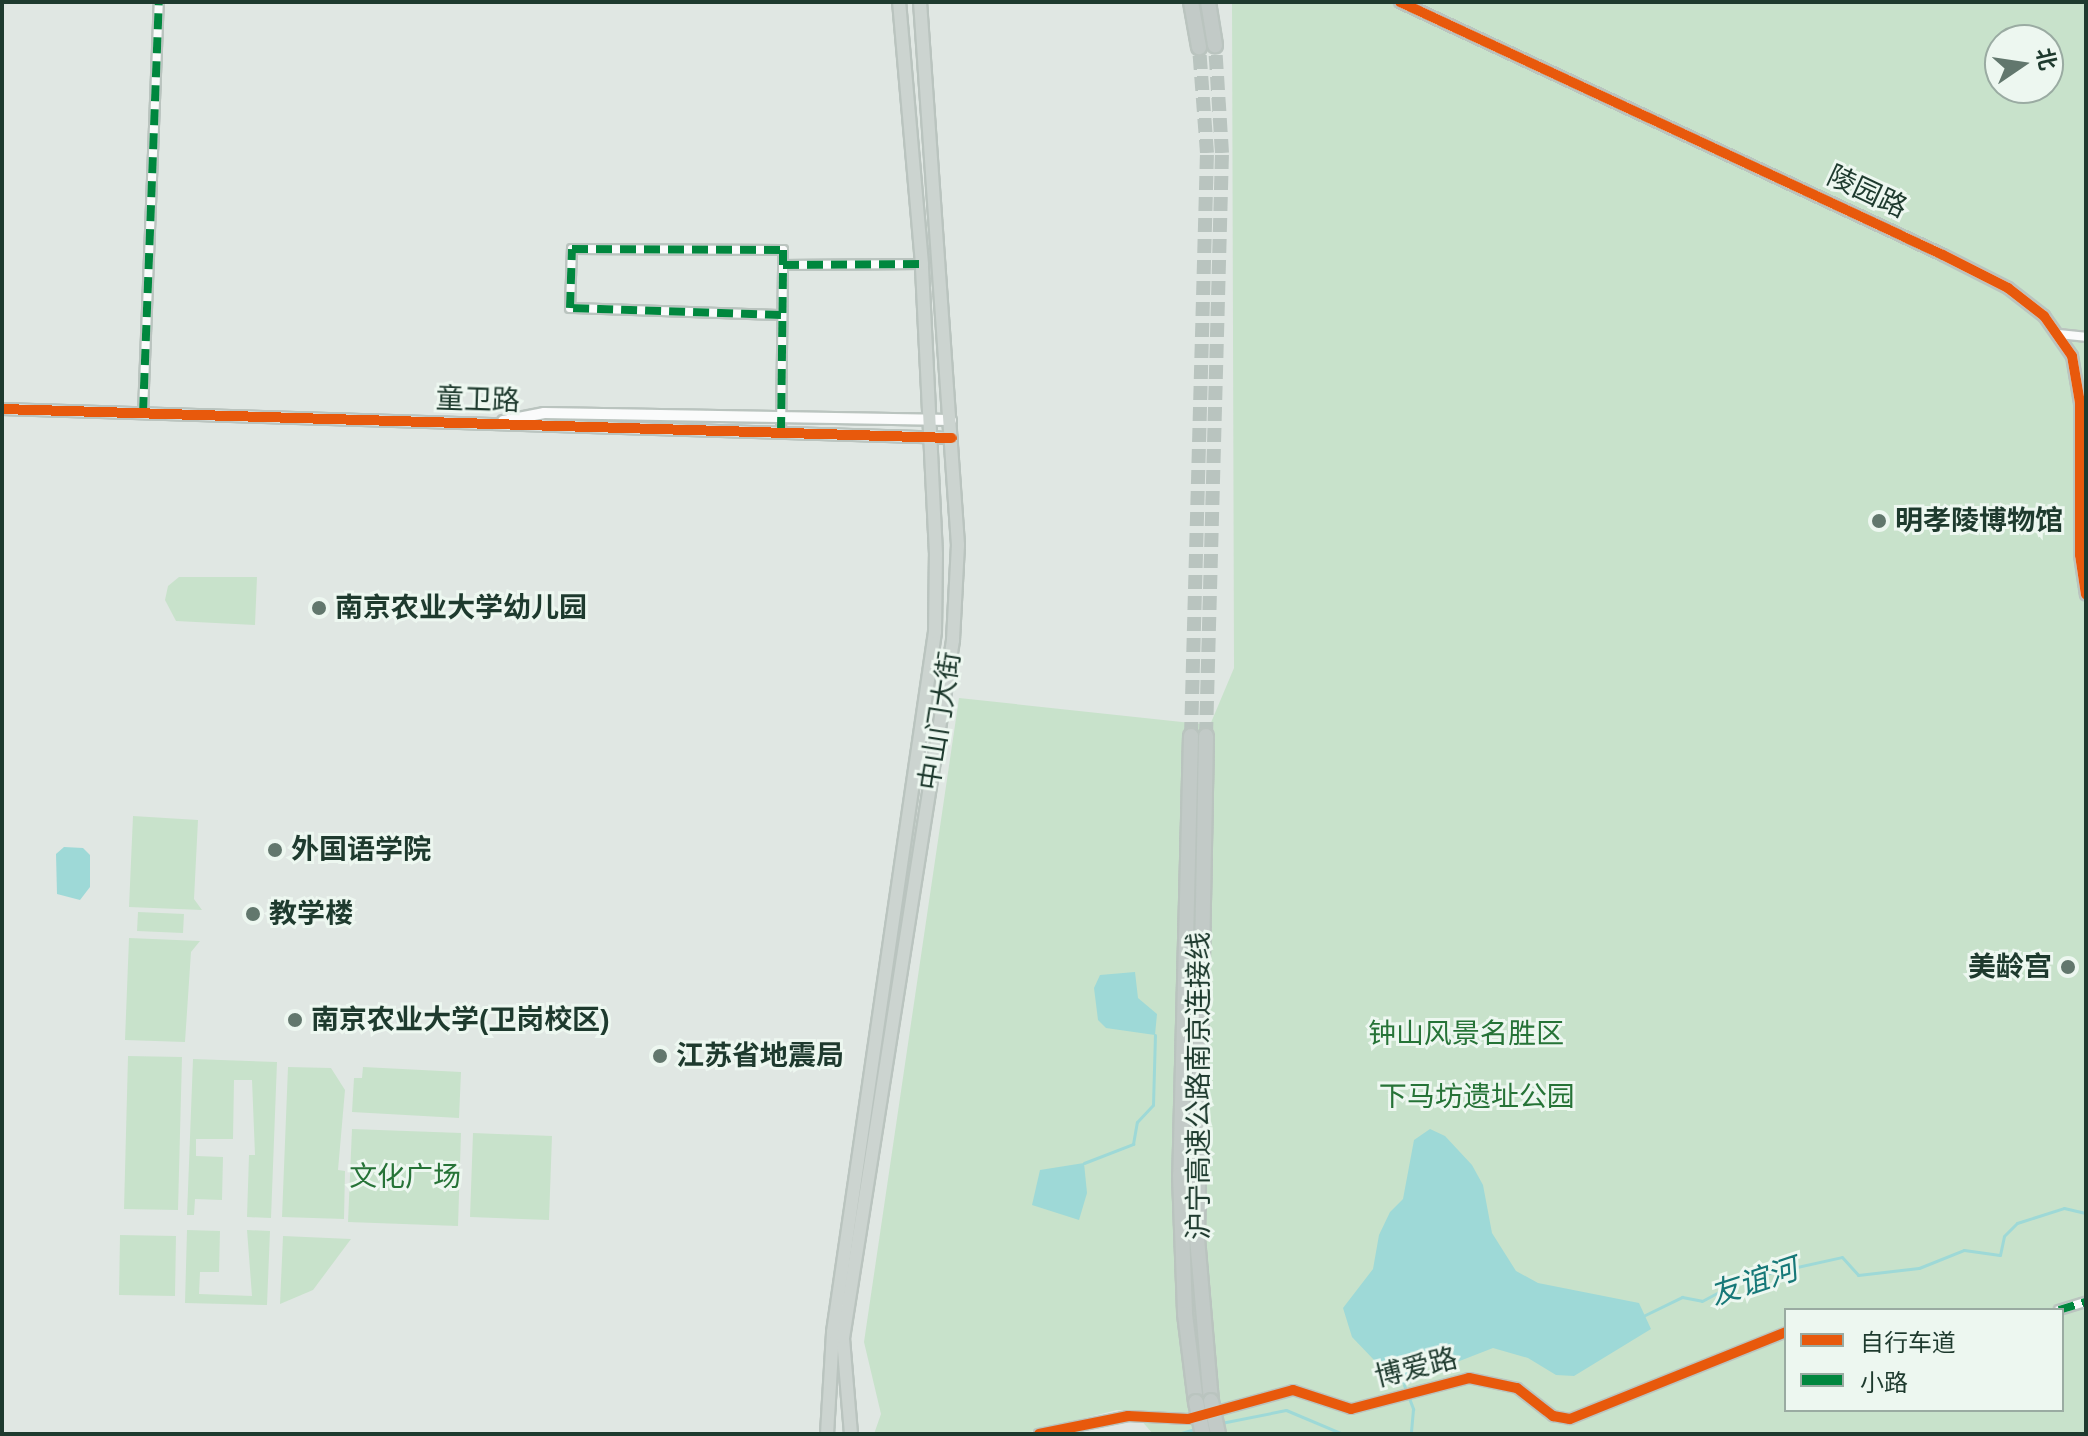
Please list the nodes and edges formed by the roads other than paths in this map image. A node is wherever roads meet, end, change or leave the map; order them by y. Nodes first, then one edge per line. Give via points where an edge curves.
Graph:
1 (159, 2) edge
2 (899, 2) edge
3 (920, 2) edge
4 (1191, 2) edge
5 (1208, 2) edge
6 (1400, 2) edge
7 (922, 264) junction
8 (783, 265) junction
9 (781, 315) junction
10 (2058, 334) junction
11 (2086, 337) edge
12 (2, 409) edge
13 (143, 413) junction
14 (781, 418) junction
15 (931, 420) junction
16 (951, 420) junction
17 (486, 425) junction
18 (781, 433) junction
19 (932, 438) junction
20 (952, 438) junction
21 (2086, 595) edge
22 (1198, 736) tunnel mouth
23 (2086, 1302) edge
24 (2064, 1309) edge
25 (1784, 1333) edge
26 (1204, 1401) junction
27 (827, 1434) edge
28 (851, 1434) edge
29 (1039, 1434) edge
30 (1203, 1434) edge
31 (1218, 1434) edge

1 - 13 street
2 - 7 main road, 中山门大街
3 - 16 main road, 中山门大街
4 - 5 highway via 1207,46
6 - 10 street, 陵园路 via 1995,281 2044,316
7 - 8 street
7 - 15 main road, 中山门大街
8 - 9 street
8 - 9 street via 783,250 572,249 570,308
9 - 14 street
10 - 11 street
10 - 21 street, 陵园路 via 2072,356 2080,403 2080,555
12 - 13 street, 童卫路
13 - 17 street, 童卫路
14 - 15 street, 童卫路
14 - 17 street, 童卫路 via 544,413
14 - 18 street
15 - 16 street, 童卫路
15 - 19 main road, 中山门大街
16 - 20 main road, 中山门大街
17 - 18 street, 童卫路
18 - 19 street, 童卫路
19 - 20 street, 童卫路
19 - 27 main road, 中山门大街 via 936,554 930,677 833,1332
20 - 28 main road, 中山门大街 via 958,545 953,640 843,1338
22 - 26 highway, 沪宁高速公路南京连接线 via 1180,1175 1185,1314
23 - 24 street
25 - 29 street, 博爱路 via 1570,1419 1553,1416 1531,1396 1495,1379 1469,1378 1351,1409 1293,1390 1188,1419 1128,1416
26 - 30 highway, 沪宁高速公路南京连接线, bridge
26 - 31 highway, 沪宁高速公路南京连接线, bridge

